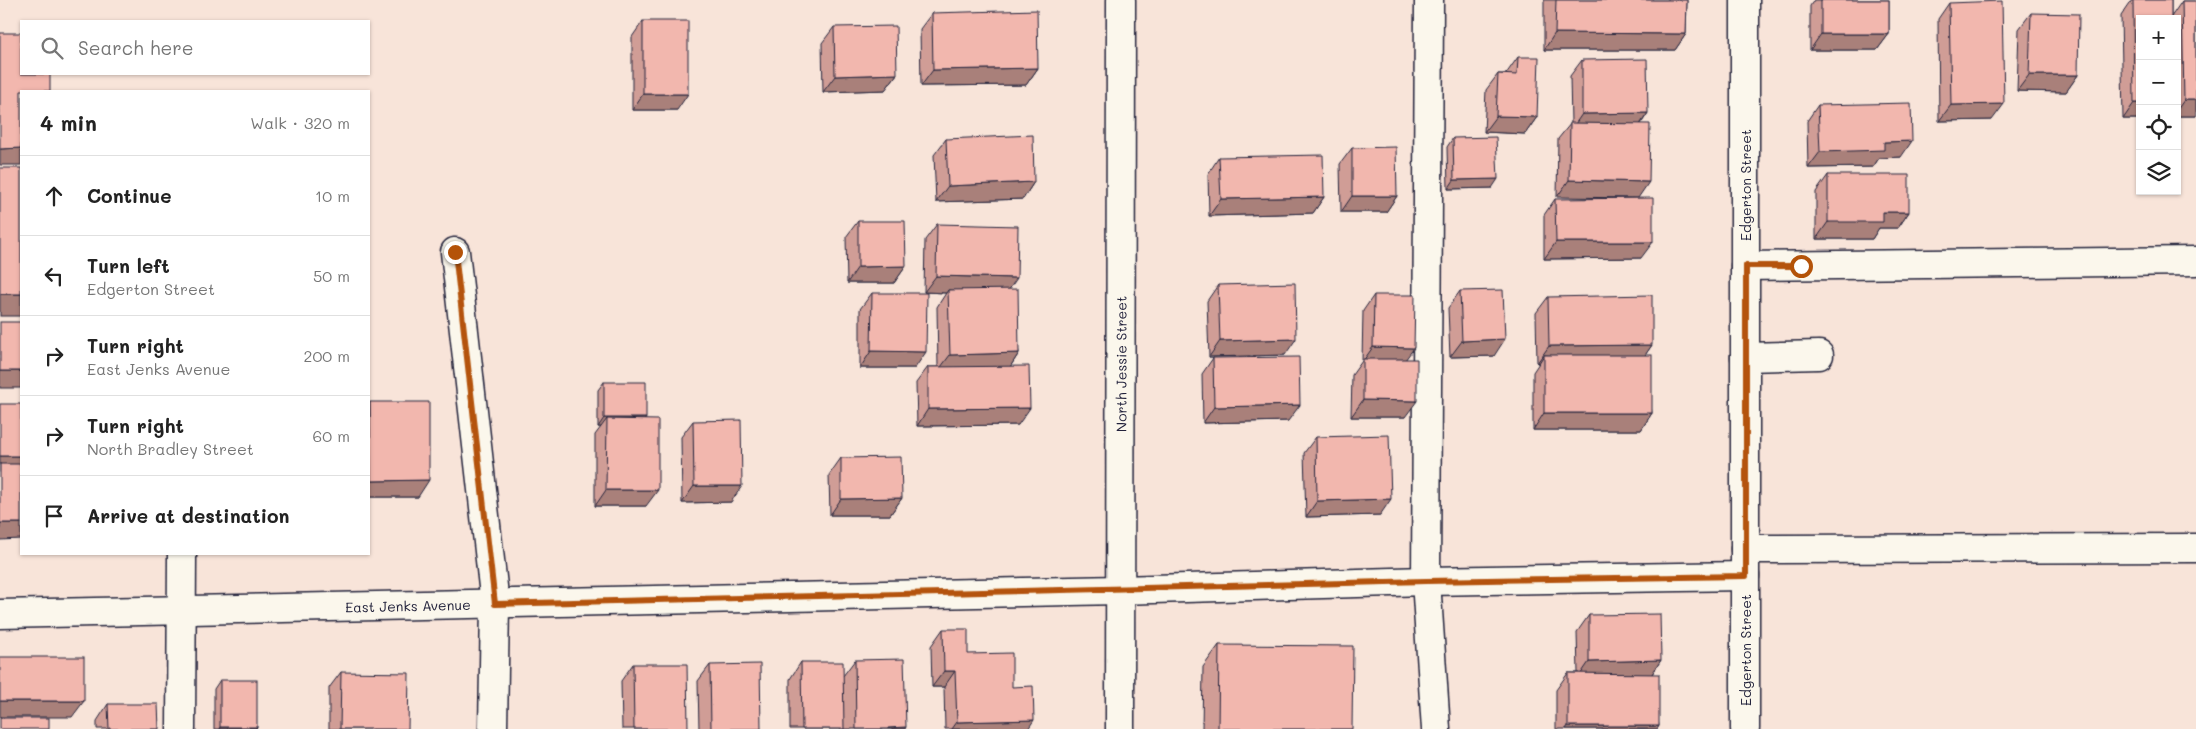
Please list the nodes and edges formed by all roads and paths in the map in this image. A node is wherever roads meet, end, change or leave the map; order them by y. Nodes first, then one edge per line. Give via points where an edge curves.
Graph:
1 (1121, 0) edge
2 (1429, 0) edge
3 (1746, 0) edge
4 (455, 252) dead end
5 (2196, 261) edge
6 (1746, 266) junction
7 (1819, 355) dead end
8 (1746, 356) junction
9 (2196, 548) edge
10 (1746, 549) junction
11 (182, 555) edge
12 (1746, 576) junction
13 (1426, 581) junction
14 (1120, 590) junction
15 (495, 604) junction
16 (182, 608) junction
17 (0, 614) edge
18 (181, 729) edge
19 (493, 729) edge
20 (1120, 729) edge
21 (1436, 729) edge
22 (1745, 729) edge

1 - 14 street, North Jessie Street
2 - 13 street
3 - 6 street, Edgerton Street
4 - 15 street
5 - 6 street
6 - 8 street, Edgerton Street
7 - 8 street
8 - 10 street, Edgerton Street
9 - 10 street
10 - 12 street, Edgerton Street
11 - 16 street
12 - 13 street, East Jenks Avenue
12 - 22 street, Edgerton Street
13 - 14 street, East Jenks Avenue
13 - 21 street
14 - 15 street, East Jenks Avenue
14 - 20 street, North Jessie Street
15 - 16 street, East Jenks Avenue
15 - 19 street
16 - 17 street, East Jenks Avenue
16 - 18 street

